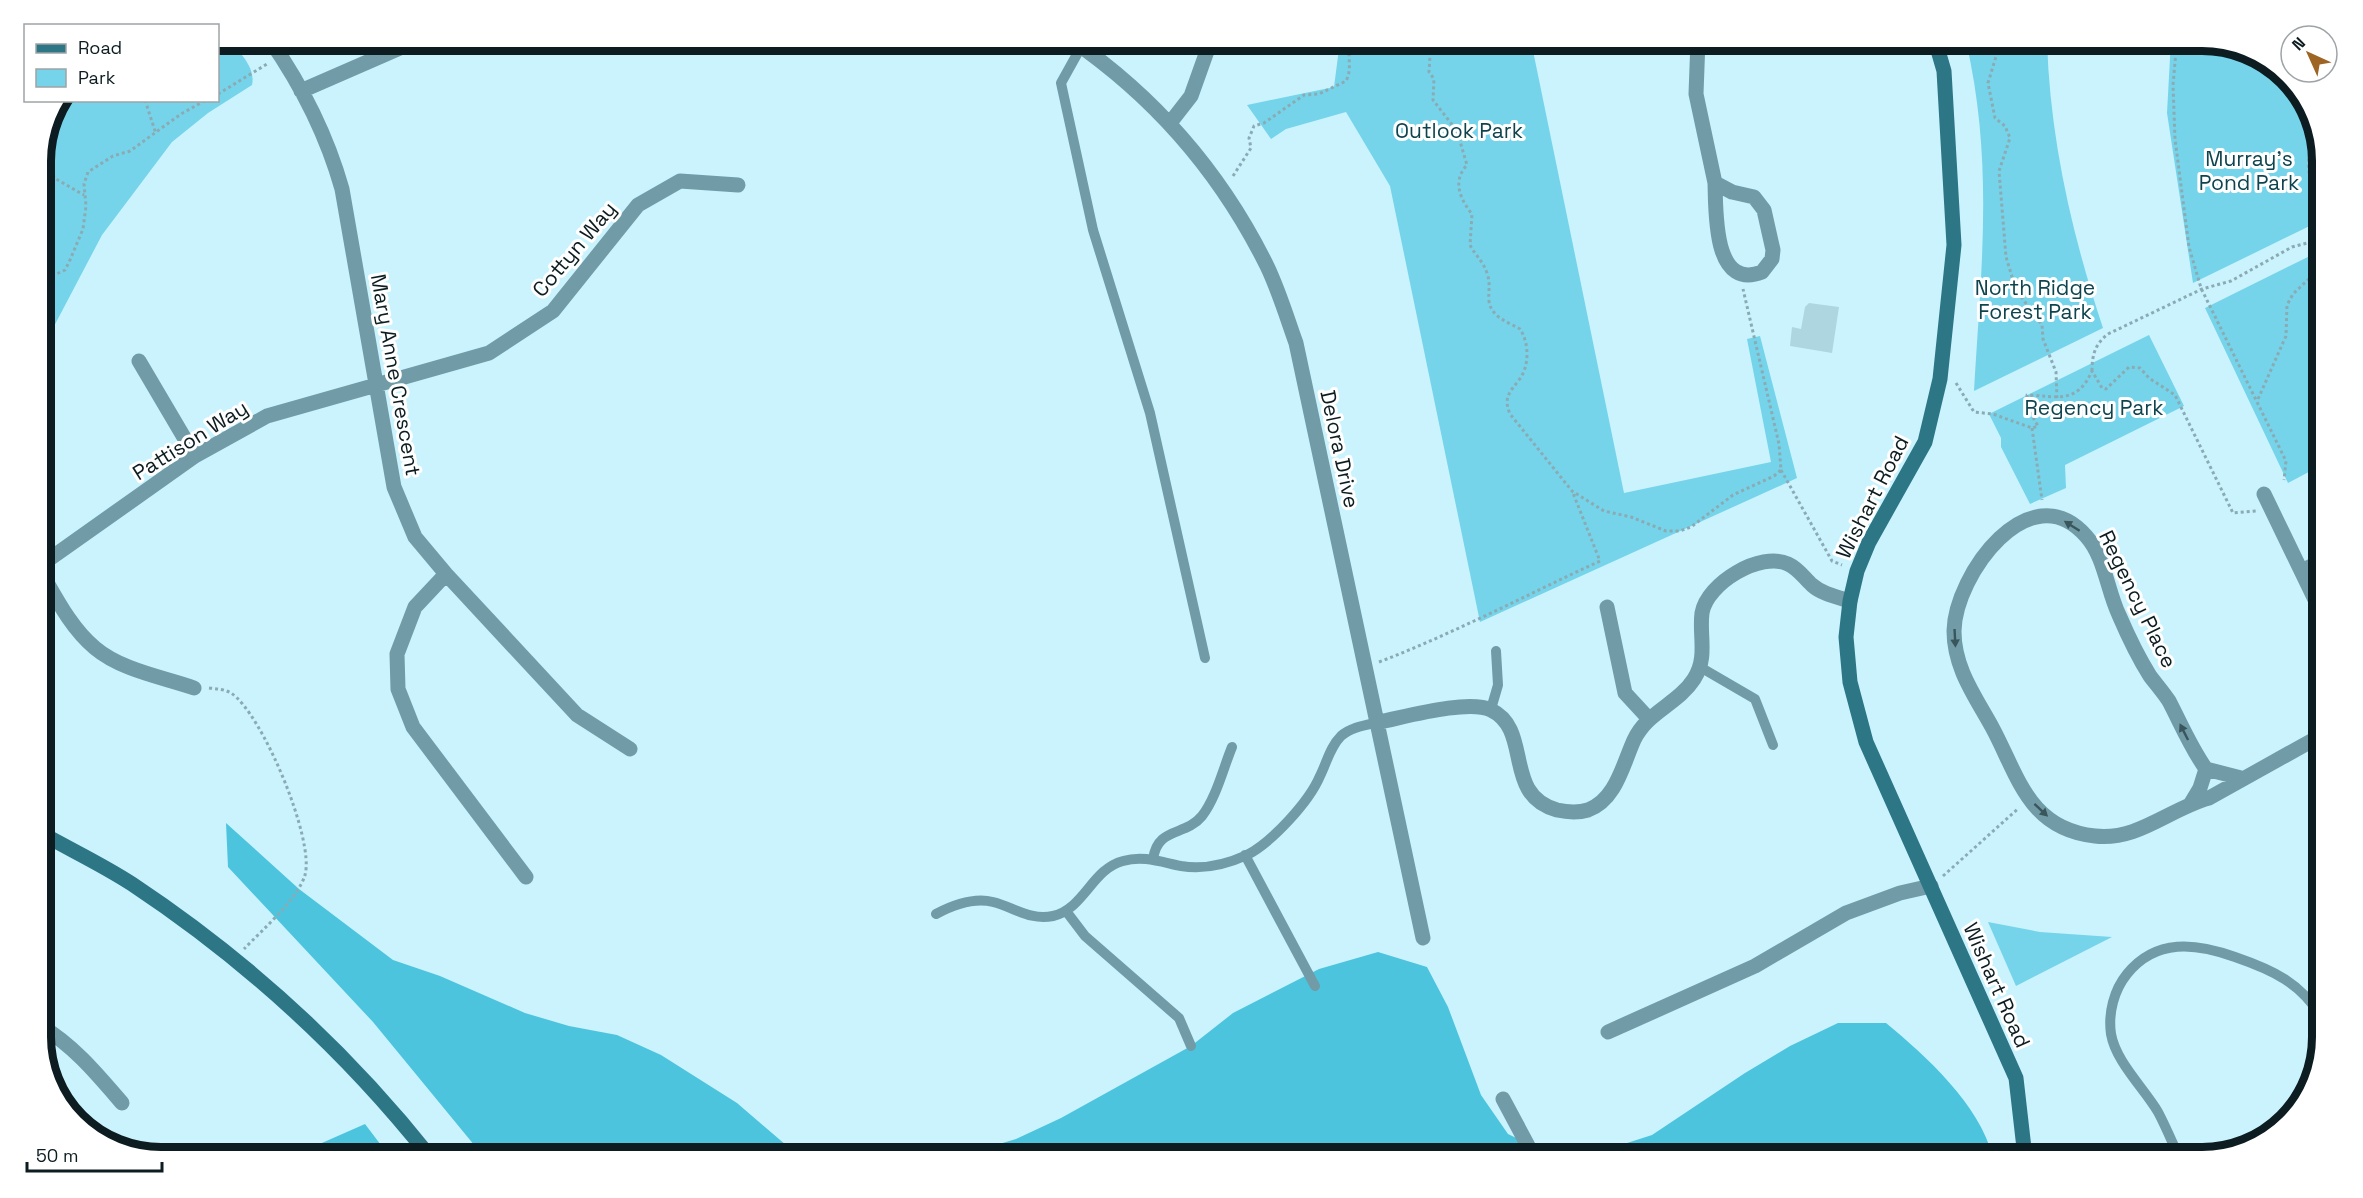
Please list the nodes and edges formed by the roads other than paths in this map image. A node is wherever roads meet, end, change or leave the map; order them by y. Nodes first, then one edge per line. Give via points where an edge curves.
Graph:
1 (278, 51) edge
2 (393, 51) edge
3 (1074, 51) edge
4 (1086, 51) edge
5 (1206, 51) edge
6 (1698, 51) edge
7 (1938, 51) edge
8 (302, 91) junction
9 (1170, 123) junction
10 (1715, 183) junction
11 (738, 185) dead end
12 (139, 361) dead end
13 (378, 384) junction
14 (195, 456) junction
15 (2264, 494) dead end
16 (51, 558) edge
17 (2312, 563) edge
18 (2300, 569) junction
19 (446, 574) junction
20 (51, 589) edge
21 (2312, 594) edge
22 (1850, 601) junction
23 (1607, 607) dead end
24 (1496, 651) dead end
25 (1204, 658) dead end
26 (1700, 667) junction
27 (194, 688) road end
28 (1491, 709) junction
29 (1649, 719) junction
30 (1379, 722) junction
31 (2312, 740) edge
32 (1773, 745) dead end
33 (1232, 747) dead end
34 (630, 749) dead end
35 (2205, 769) junction
36 (2241, 778) junction
37 (2191, 803) junction
38 (51, 839) edge
39 (1245, 855) junction
40 (1153, 860) junction
41 (526, 877) dead end
42 (1931, 886) junction
43 (1066, 911) junction
44 (936, 914) dead end
45 (1423, 938) dead end
46 (1314, 986) dead end
47 (2312, 1005) edge
48 (51, 1032) edge
49 (1608, 1032) dead end
50 (1191, 1046) dead end
51 (1503, 1099) dead end
52 (122, 1103) dead end
53 (421, 1147) edge
54 (1528, 1147) edge
55 (2024, 1147) edge
56 (2174, 1147) edge

1 - 8 street, Mary Anne Crescent
2 - 8 street
3 - 25 lane via 1061,83 1093,230 1150,413
4 - 9 street, Delora Drive via 1127,82
5 - 9 street via 1191,96
6 - 10 street via 1696,94
7 - 22 street, Wishart Road via 1944,71 1954,245 1940,379 1925,442 1869,543
8 - 13 street, Mary Anne Crescent via 325,139 342,189
9 - 30 street, Delora Drive via 1218,184 1267,267 1296,344
10 - 10 street via 1754,197 1764,210 1773,250 1772,259 1762,272 1745,276 1725,261 1716,221
11 - 13 street, Cottyn Way via 680,181 638,205 553,311 489,353
12 - 14 street
13 - 14 street, Pattison Way via 267,416
13 - 19 street, Mary Anne Crescent via 394,487 415,537
14 - 16 street, Pattison Way
15 - 18 street
17 - 18 lane
18 - 21 street
19 - 34 street, Mary Anne Crescent via 578,715
19 - 41 street via 415,607 397,654 398,689 413,727
20 - 27 street via 70,621 95,649 128,666
22 - 26 street via 1822,592 1788,564 1762,562 1716,586 1706,600
22 - 42 street, Wishart Road via 1846,637 1850,682 1866,742
23 - 29 street via 1625,693
24 - 28 lane via 1498,685
26 - 29 street via 1684,691
26 - 32 lane via 1755,699
28 - 29 street via 1510,728 1526,787 1541,803 1564,812 1599,805 1616,784 1635,738
28 - 30 street via 1466,706
30 - 39 lane via 1342,735 1305,799 1269,840
30 - 45 street, Delora Drive
31 - 36 street
33 - 40 lane via 1206,809 1189,826 1159,841
35 - 36 street
35 - 37 street
35 -> 37 street, Regency Place via 2167,698 2142,663 2086,536 2072,524 2044,516 2026,520 2010,530 1982,556 1969,576 1954,630 1969,690 2013,776 2029,799 2054,822 2074,832 2095,836 2123,836
36 - 37 street via 2208,798
38 - 53 street via 131,883 235,959 309,1022 394,1112
39 - 40 lane via 1199,868
39 - 46 lane
40 - 43 lane via 1121,861 1108,868
42 - 49 street via 1846,913 1755,966
42 - 55 street, Wishart Road via 2016,1078
43 - 44 lane via 1054,916 1029,916 979,900
43 - 50 lane via 1085,936 1179,1018
47 - 56 lane via 2301,990 2279,974 2199,945 2170,946 2132,968 2112,1005 2114,1046 2158,1113
48 - 52 street via 92,1066
51 - 54 street

